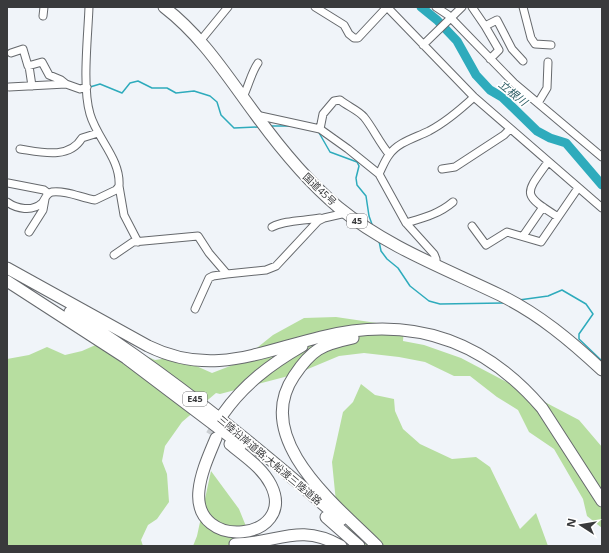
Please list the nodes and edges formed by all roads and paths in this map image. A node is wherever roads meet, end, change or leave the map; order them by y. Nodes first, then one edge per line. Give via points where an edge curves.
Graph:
1 (44, 7) edge
2 (89, 7) edge
3 (164, 7) edge
4 (228, 7) edge
5 (315, 7) edge
6 (387, 7) edge
7 (436, 7) edge
8 (441, 7) edge
9 (462, 7) edge
10 (472, 7) edge
11 (523, 7) edge
12 (43, 16) dead end
13 (449, 17) junction
14 (485, 26) junction
15 (201, 40) junction
16 (426, 42) junction
17 (551, 45) dead end
18 (11, 53) dead end
19 (490, 59) junction
20 (523, 61) dead end
21 (548, 62) dead end
22 (258, 63) dead end
23 (29, 66) junction
24 (66, 84) junction
25 (32, 86) junction
26 (9, 87) dead end
27 (87, 88) junction
28 (243, 97) junction
29 (474, 97) junction
30 (538, 104) junction
31 (256, 115) junction
32 (320, 129) junction
33 (510, 129) junction
34 (98, 132) junction
35 (20, 148) dead end
36 (389, 154) junction
37 (602, 157) edge
38 (548, 162) junction
39 (442, 169) dead end
40 (379, 174) junction
41 (8, 183) dead end
42 (119, 186) junction
43 (578, 188) junction
44 (47, 196) junction
45 (7, 202) edge
46 (453, 202) dead end
47 (543, 207) junction
48 (602, 208) edge
49 (346, 213) junction
50 (558, 217) junction
51 (324, 218) junction
52 (406, 223) junction
53 (472, 226) dead end
54 (272, 227) dead end
55 (29, 232) dead end
56 (523, 236) junction
57 (138, 242) junction
58 (114, 255) dead end
59 (436, 266) junction
60 (7, 268) edge
61 (7, 272) edge
62 (226, 274) junction
63 (7, 281) edge
64 (195, 309) dead end
65 (323, 341) junction
66 (602, 370) edge
67 (161, 383) junction
68 (225, 416) tunnel mouth
69 (602, 501) edge
70 (602, 510) edge
71 (207, 534) dead end
72 (221, 541) dead end
73 (341, 546) edge
74 (358, 546) edge
75 (368, 546) edge
76 (376, 546) edge

1 - 12 street
2 - 27 street
3 - 15 highway, 国道45号 / 45
4 - 15 street
5 - 6 street via 344,25 349,34 358,38
6 - 16 street
7 - 13 street
8 - 13 street
9 - 13 street
10 - 14 street
11 - 17 street via 535,44
13 - 16 street
13 - 19 street
14 - 19 street via 499,50
14 - 20 street via 497,20 512,49
15 - 28 highway, 国道45号 / 45
16 - 29 street
18 - 23 street via 23,49
19 - 30 street
21 - 30 street via 547,88
22 - 28 street
23 - 24 street via 42,62 49,75
23 - 25 street
24 - 25 street
24 - 27 street via 80,89
25 - 26 street
27 - 34 street via 90,114
28 - 31 highway, 国道45号 / 45
29 - 33 street
29 - 36 street via 457,113 429,131 408,140
30 - 37 street
31 - 32 street
31 - 49 highway, 国道45号 / 45 via 317,188
32 - 36 street via 323,114 338,99 362,116
32 - 40 street
33 - 38 street
33 - 39 street via 455,167
34 - 35 street via 82,138 70,150 54,153
34 - 42 street via 117,170
36 - 40 street
38 - 43 street
38 - 47 street via 529,189 532,198
40 - 52 street
41 - 44 street via 44,190
42 - 44 street via 95,200 72,194
42 - 57 street via 124,215
43 - 48 street
43 - 50 street
44 - 45 street via 38,206 31,209 18,208
44 - 55 street via 43,210
46 - 52 street via 432,215
47 - 50 street
47 - 56 street
49 - 51 street
49 - 59 highway, 国道45号 / 45 via 379,236
50 - 56 street via 541,242
51 - 54 street via 293,223 282,222
51 - 62 street via 313,225 276,266 266,270
52 - 59 street via 434,254
53 - 56 street via 486,245 504,233
57 - 58 street via 133,242
57 - 62 street via 198,236
59 - 66 highway, 国道45号 / 45 via 525,309 570,340
60 - 65 highway via 148,346 181,358 206,362 238,360
61 - 75 highway, 三陸沿岸道路;大船渡三陸道路 / E45 via 101,332 191,396 296,480
62 - 64 street via 209,278
63 - 67 highway, 三陸沿岸道路;大船渡三陸道路 / E45
65 - 68 highway via 277,369
65 - 69 highway via 366,330 402,330 450,341 483,356 512,377 542,408
65 - 70 highway via 372,335 407,336 443,344 480,361 509,381 526,399
65 - 76 highway via 311,353 287,390 283,413 286,438 295,457 311,478
67 - 71 highway via 259,468 274,494 274,507 268,520 252,535 236,538 225,536 213,529 203,516 199,497 201,479 214,436 197,468 192,490 196,517
67 - 74 highway, 三陸沿岸道路;大船渡三陸道路 / E45 via 253,454
72 - 73 highway via 236,545 305,534 325,538

